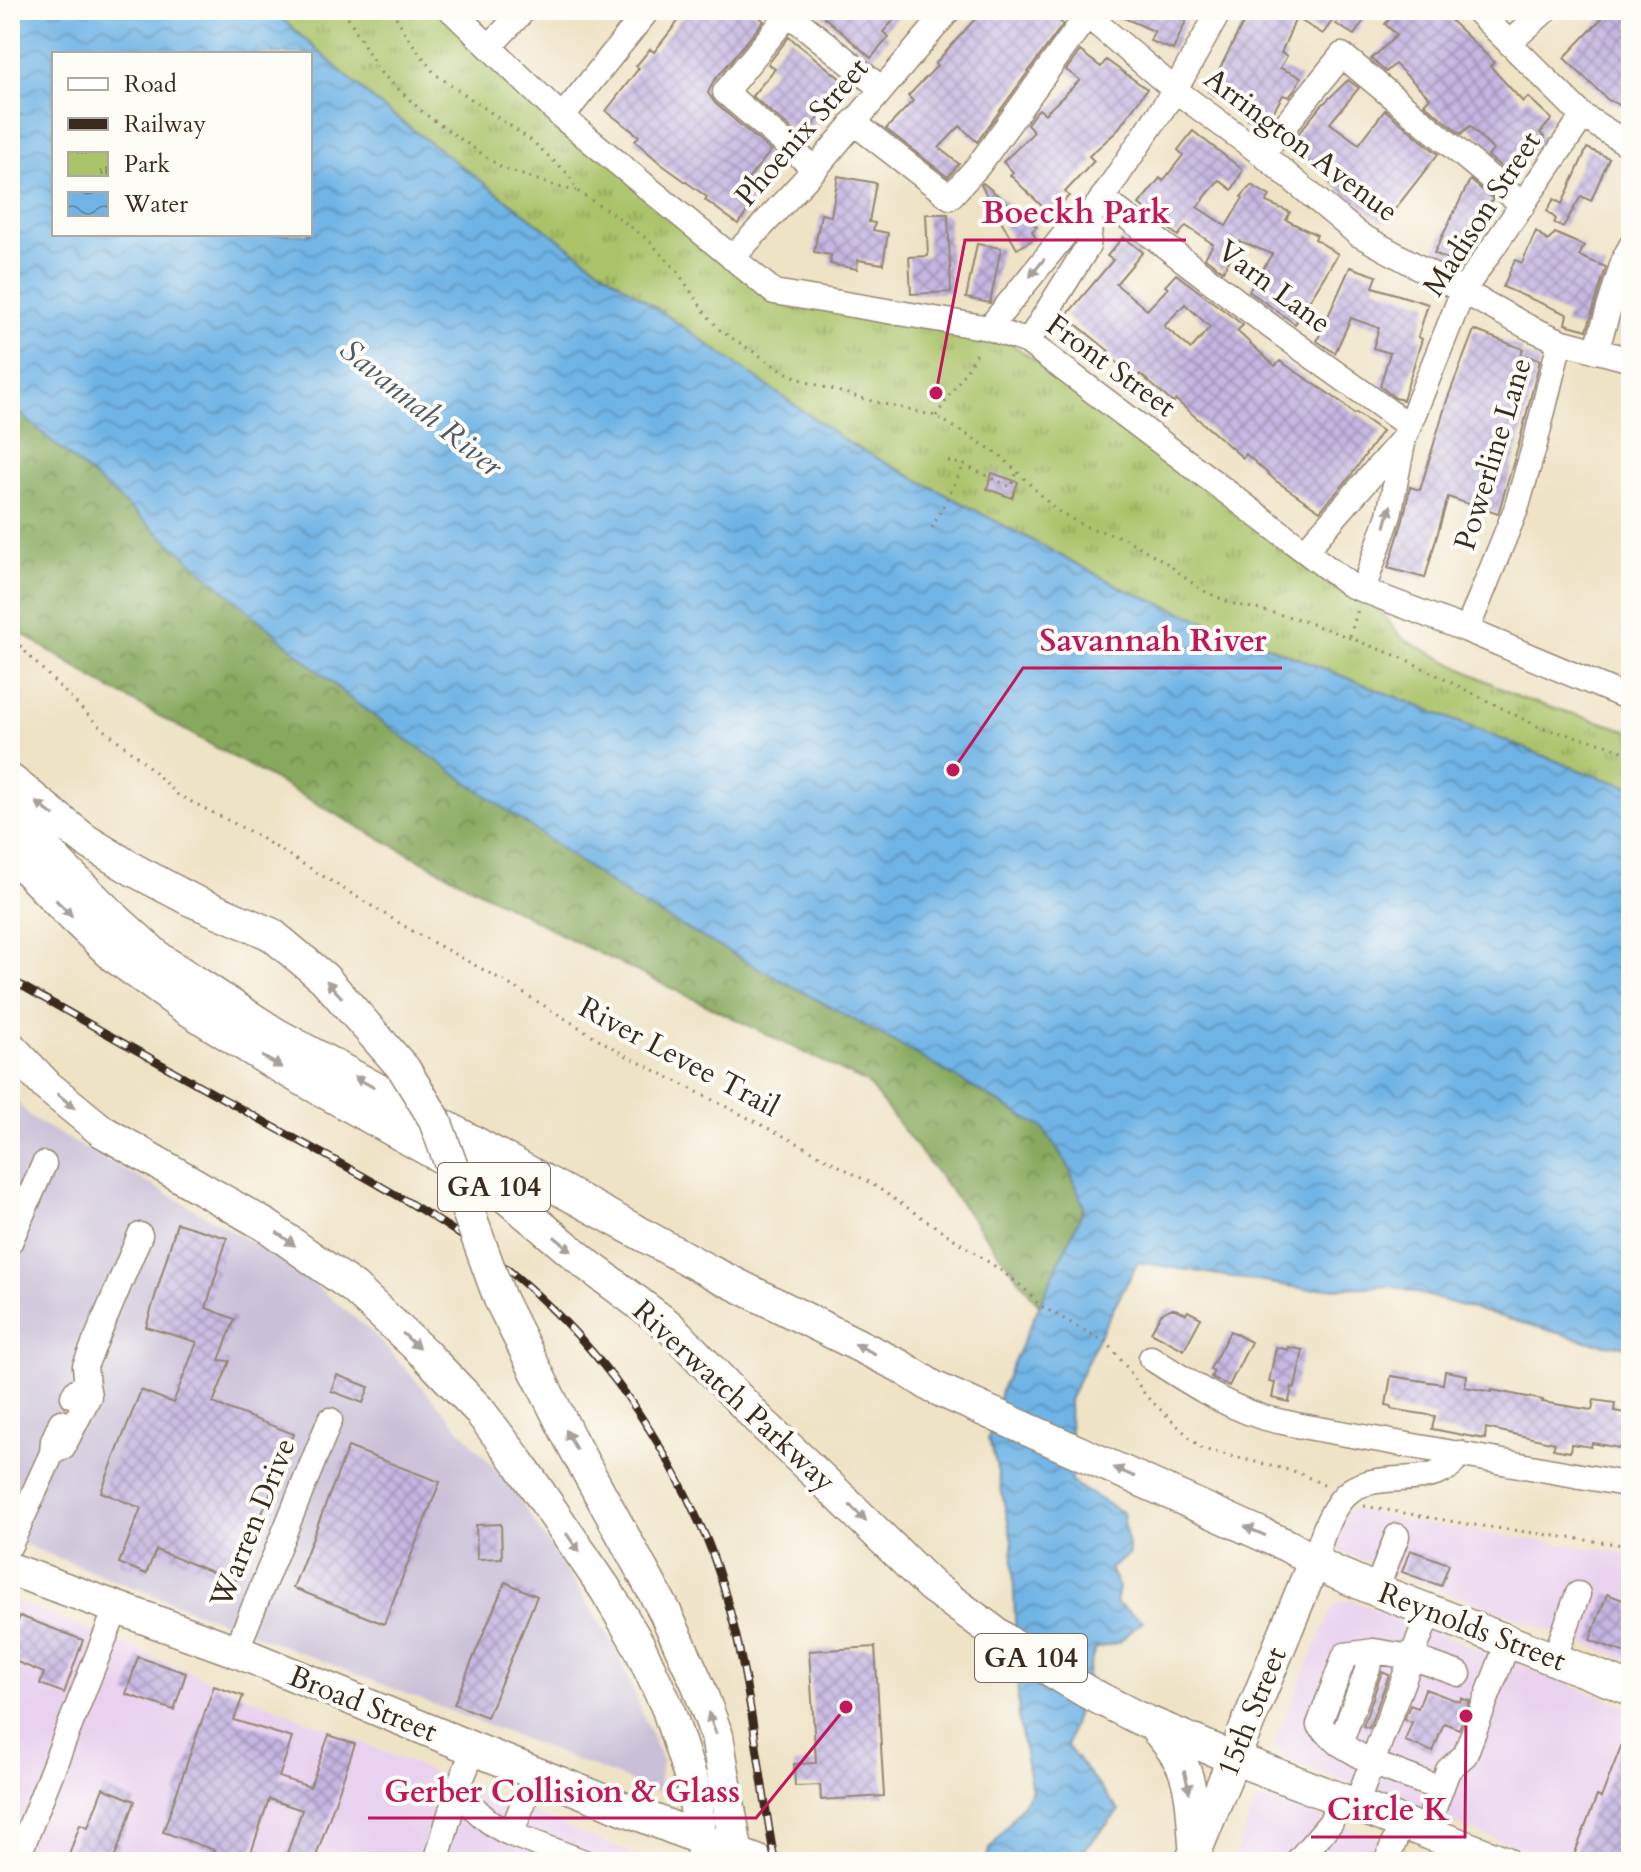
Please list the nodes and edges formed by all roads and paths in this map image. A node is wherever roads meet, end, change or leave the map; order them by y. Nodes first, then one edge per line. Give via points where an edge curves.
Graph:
1 (344, 10) edge
2 (392, 10) edge
3 (451, 10) edge
4 (524, 10) edge
5 (648, 10) edge
6 (949, 10) edge
7 (1220, 10) edge
8 (1476, 10) edge
9 (1546, 10) edge
10 (788, 11) edge
11 (1087, 12) edge
12 (1509, 43) junction
13 (490, 46) junction
14 (882, 89) junction
15 (1175, 90) junction
16 (1583, 116) junction
17 (562, 117) junction
18 (853, 122) junction
19 (1631, 146) edge
20 (1262, 154) junction
21 (815, 169) junction
22 (577, 191) junction
23 (1523, 205) junction
24 (1097, 206) junction
25 (1631, 246) edge
26 (732, 258) junction
27 (1463, 291) junction
28 (989, 328) junction
29 (1560, 341) junction
30 (1028, 342) junction
31 (1596, 351) junction
32 (1631, 360) edge
33 (936, 416) junction
34 (1406, 432) junction
35 (948, 461) dead end
36 (964, 465) junction
37 (1017, 472) junction
38 (932, 528) dead end
39 (1305, 551) junction
40 (1363, 590) junction
41 (1467, 630) junction
42 (10, 633) edge
43 (1350, 638) junction
44 (1631, 699) edge
45 (1631, 755) edge
46 (10, 780) edge
47 (10, 809) edge
48 (10, 852) edge
49 (10, 1047) edge
50 (44, 1164) dead end
51 (140, 1235) dead end
52 (10, 1242) edge
53 (1151, 1358) dead end
54 (330, 1420) dead end
55 (61, 1422) dead end
56 (52, 1453) junction
57 (1459, 1453) junction
58 (1631, 1485) edge
59 (1327, 1487) dead end
60 (1353, 1503) dead end
61 (1397, 1536) dead end
62 (10, 1545) edge
63 (1631, 1546) edge
64 (1314, 1562) junction
65 (10, 1569) edge
66 (1376, 1590) junction
67 (1578, 1594) dead end
68 (116, 1609) junction
69 (1429, 1612) junction
70 (1508, 1642) junction
71 (236, 1651) junction
72 (1411, 1657) junction
73 (1554, 1659) junction
74 (1459, 1674) dead end
75 (1631, 1689) edge
76 (1144, 1720) junction
77 (474, 1749) junction
78 (1233, 1758) junction
79 (1372, 1763) junction
80 (535, 1773) junction
81 (1444, 1780) junction
82 (457, 1790) junction
83 (1348, 1802) junction
84 (1414, 1827) junction
85 (511, 1834) junction
86 (702, 1850) edge
87 (1193, 1856) edge
88 (745, 1859) edge
89 (16, 1862) edge
90 (436, 1862) edge
91 (584, 1862) edge
92 (1297, 1862) edge
93 (1386, 1862) edge
94 (1504, 1862) edge

1 - 22 path via 379,71 425,114 502,168
2 - 22 path via 435,74 532,141 569,175
3 - 13 street, Front Street
4 - 13 street
5 - 17 street
6 - 14 street, Phoenix Street
7 - 15 street
8 - 12 street
9 - 12 street
10 - 14 street
10 - 21 street via 725,92
11 - 15 street, Arrington Avenue
11 - 18 street via 978,166 950,197
12 - 16 street
13 - 17 street, Front Street
14 - 18 street, Phoenix Street
15 - 20 street, Arrington Avenue
15 - 24 street
16 - 19 street
16 - 23 street, Madison Street
17 - 26 street, Front Street
18 - 21 street, Phoenix Street
20 - 23 street via 1342,55
20 - 27 street, Arrington Avenue via 1358,234
21 - 26 street, Phoenix Street
22 - 33 path via 649,241 721,331 787,373
23 - 27 street, Madison Street
24 -> 28 street via 1070,228
24 - 30 street via 1088,246
24 - 34 street, Varn Lane via 1266,323
25 - 31 street
26 - 28 street, Front Street via 774,292
27 - 29 street, Arrington Avenue
27 - 34 street, Madison Street
28 - 30 street, Front Street
28 - 33 path
29 - 31 street, Arrington Avenue
29 - 41 street, Powerline Lane via 1516,509
30 - 39 street, Front Street
31 - 32 street, Arrington Avenue
33 - 37 path via 1000,455
34 - 39 street, Madison Street
40 -> 34 street, Madison Street via 1389,515
35 - 36 path
36 - 37 path via 1011,487
36 - 38 path
37 - 43 path via 1056,510 1084,526 1124,538 1200,589
39 - 40 street, Front Street
40 - 41 street, Front Street
40 - 43 path
41 - 44 street, Front Street
42 - 59 path, River Levee Trail via 96,723 178,795 251,832 623,1054 872,1184 996,1267 1039,1305 1106,1341 1146,1396 1202,1449 1297,1472
43 - 45 path via 1405,659 1541,728
88 -> 46 main road, bridge via 717,1736 698,1685 500,1299 434,1118 404,1069 324,978 271,934 134,870 85,840
64 -> 47 main road, GA 104 via 933,1387 274,1033 161,960 60,865
48 -> 76 main road, Riverwatch Parkway / GA 104 via 114,956 183,1006 493,1186 669,1326 931,1586 1027,1656
49 -> 86 main road via 102,1131 267,1226 354,1288 478,1409 638,1644 668,1709 692,1782
50 - 52 street
51 - 56 street via 85,1366 80,1390 89,1396 63,1447
53 - 57 street via 1257,1415
54 - 71 street, Warren Drive
55 - 56 street
56 - 62 street
57 - 58 street
57 - 64 street via 1440,1472 1361,1485 1343,1497
60 - 63 path
61 - 66 street
64 - 66 main road, Reynolds Street / GA 104
64 - 78 main road, 15th Street
65 - 68 main road, Broad Street
66 - 69 main road, Reynolds Street / GA 104
67 - 73 street
68 - 71 main road, Broad Street
68 - 89 street
69 - 70 main road, Reynolds Street / GA 104
69 - 72 street
70 - 73 main road, Reynolds Street / GA 104
70 - 81 street via 1465,1755
71 - 77 main road, Broad Street
72 - 74 street
72 - 79 street
72 - 79 street via 1374,1651 1345,1655 1319,1725
73 - 75 main road, Reynolds Street / GA 104
76 - 78 main road, Riverwatch Parkway / GA 104
76 -> 87 main road via 1184,1768
77 - 80 main road, Broad Street
77 - 82 street
78 - 83 main road, GA 104
78 - 87 main road, 15th Street
79 - 81 street
79 - 83 street
80 - 85 street
80 - 86 main road, Broad Street
81 - 84 street
82 - 85 street via 493,1826
82 - 90 street
83 - 84 main road, GA 104
83 - 92 street
84 - 93 street
84 - 94 main road, GA 104
85 - 91 street
86 - 88 main road, Broad Street

